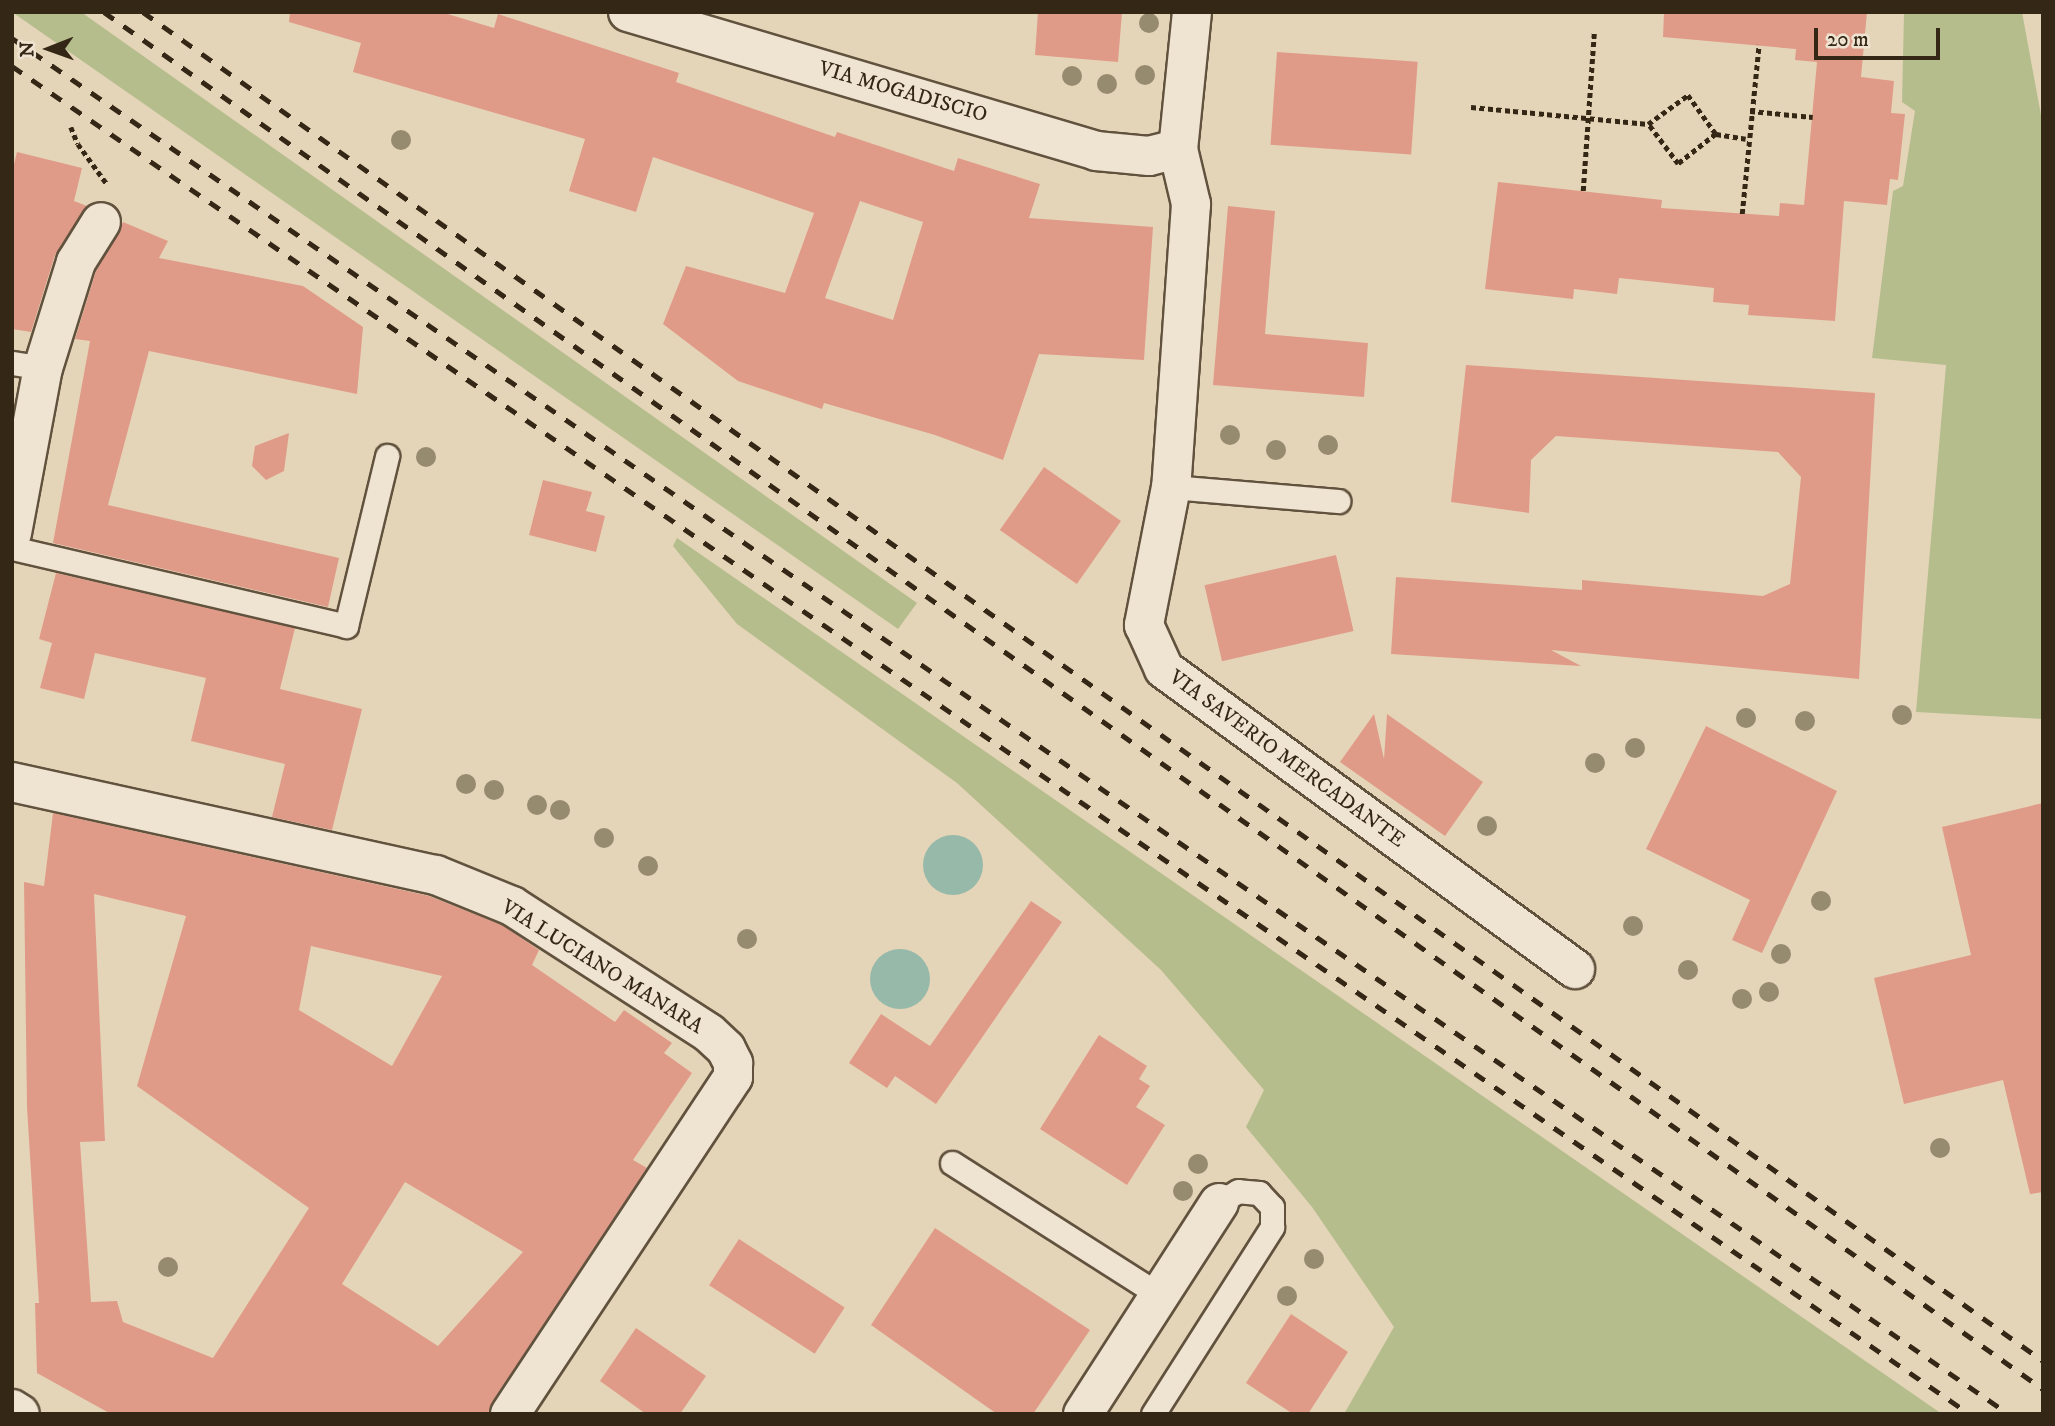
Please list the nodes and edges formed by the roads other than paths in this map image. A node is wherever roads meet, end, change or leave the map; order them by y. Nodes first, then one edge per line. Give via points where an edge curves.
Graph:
1 (628, 12) edge
2 (1192, 12) edge
3 (1178, 149) junction
4 (101, 222) road end
5 (28, 366) edge
6 (387, 456) dead end
7 (1171, 487) junction
8 (1338, 500) dead end
9 (12, 533) edge
10 (12, 548) edge
11 (12, 782) edge
12 (1575, 969) dead end
13 (952, 1163) dead end
14 (1219, 1203) joint
15 (1158, 1294) junction
16 (12, 1409) edge
17 (20, 1414) edge
18 (510, 1414) edge
19 (1083, 1414) edge
20 (1153, 1414) edge

1 - 3 street, VIA MOGADISCIO via 1096,151 1149,156
2 - 3 street, VIA SAVERIO MERCADANTE
3 - 7 street, VIA SAVERIO MERCADANTE via 1191,204
4 - 5 street via 76,262
5 - 9 street
6 - 10 lane via 346,626
7 - 8 lane
7 - 12 street, VIA SAVERIO MERCADANTE via 1144,625 1164,669
11 - 18 street, VIA LUCIANO MANARA via 436,874 512,906 726,1049 733,1077
13 - 15 lane
14 - 15 street
14 - 20 lane via 1238,1191 1259,1193 1272,1208 1272,1227
15 - 19 street
16 - 17 street

